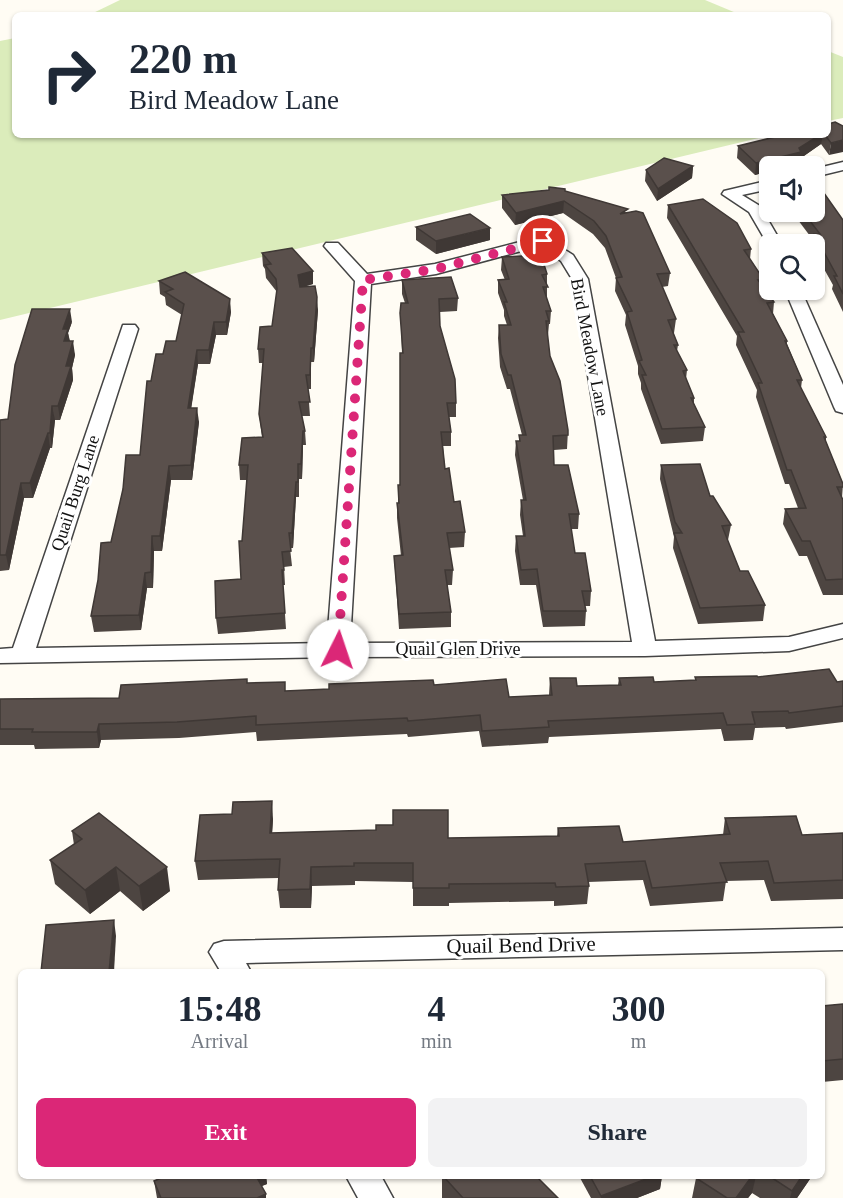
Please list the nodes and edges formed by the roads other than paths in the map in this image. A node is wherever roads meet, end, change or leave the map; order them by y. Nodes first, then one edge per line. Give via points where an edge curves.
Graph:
1 (843, 166) edge
2 (825, 170) edge
3 (759, 187) edge
4 (759, 217) edge
5 (333, 246) dead end
6 (363, 280) junction
7 (797, 300) edge
8 (129, 329) dead end
9 (843, 406) edge
10 (843, 631) edge
11 (645, 649) junction
12 (338, 650) junction
13 (11, 656) edge
14 (843, 939) edge
15 (234, 969) edge
16 (365, 1179) edge
17 (376, 1198) edge

1 - 2 street
3 - 4 street via 729,194 755,210
5 - 6 street
6 - 11 street, Bird Meadow Lane via 436,269 543,241 567,258 580,279
6 - 12 street
7 - 9 street
8 - 13 street, Quail Burg Lane
10 - 11 street, Quail Glen Drive via 789,644
11 - 12 street, Quail Glen Drive
12 - 13 street, Quail Glen Drive
14 - 15 street, Quail Bend Drive via 224,952
16 - 17 street

